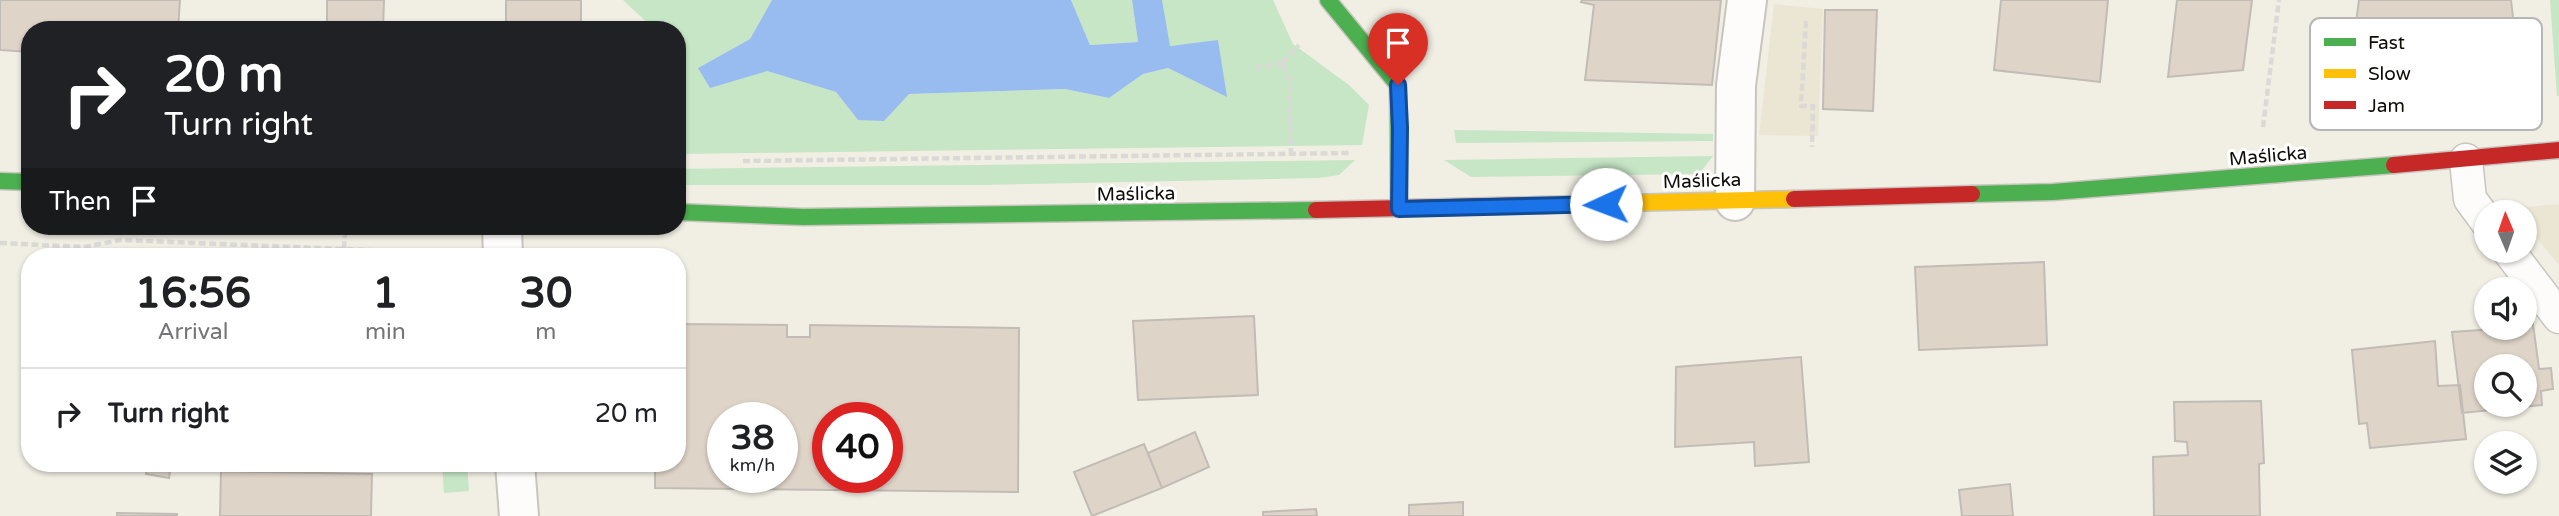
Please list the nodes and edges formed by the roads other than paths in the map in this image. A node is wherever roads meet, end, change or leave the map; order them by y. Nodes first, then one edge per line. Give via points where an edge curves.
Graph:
1 (1747, 0) edge
2 (1331, 3) edge
3 (2559, 150) edge
4 (2466, 160) junction
5 (0, 181) edge
6 (21, 182) edge
7 (1735, 201) junction
8 (2474, 204) edge
9 (1399, 209) junction
10 (686, 212) edge
11 (2518, 263) edge
12 (2559, 317) edge
13 (516, 472) edge
14 (519, 516) edge

1 - 7 street via 1736,85
2 - 9 street via 1398,85
3 - 4 street, Maślicka
4 - 7 street, Maślicka via 2053,192
4 - 8 lane
5 - 6 street
7 - 9 street, Maślicka
9 - 10 street, Maślicka via 803,217
11 - 12 lane
13 - 14 street

